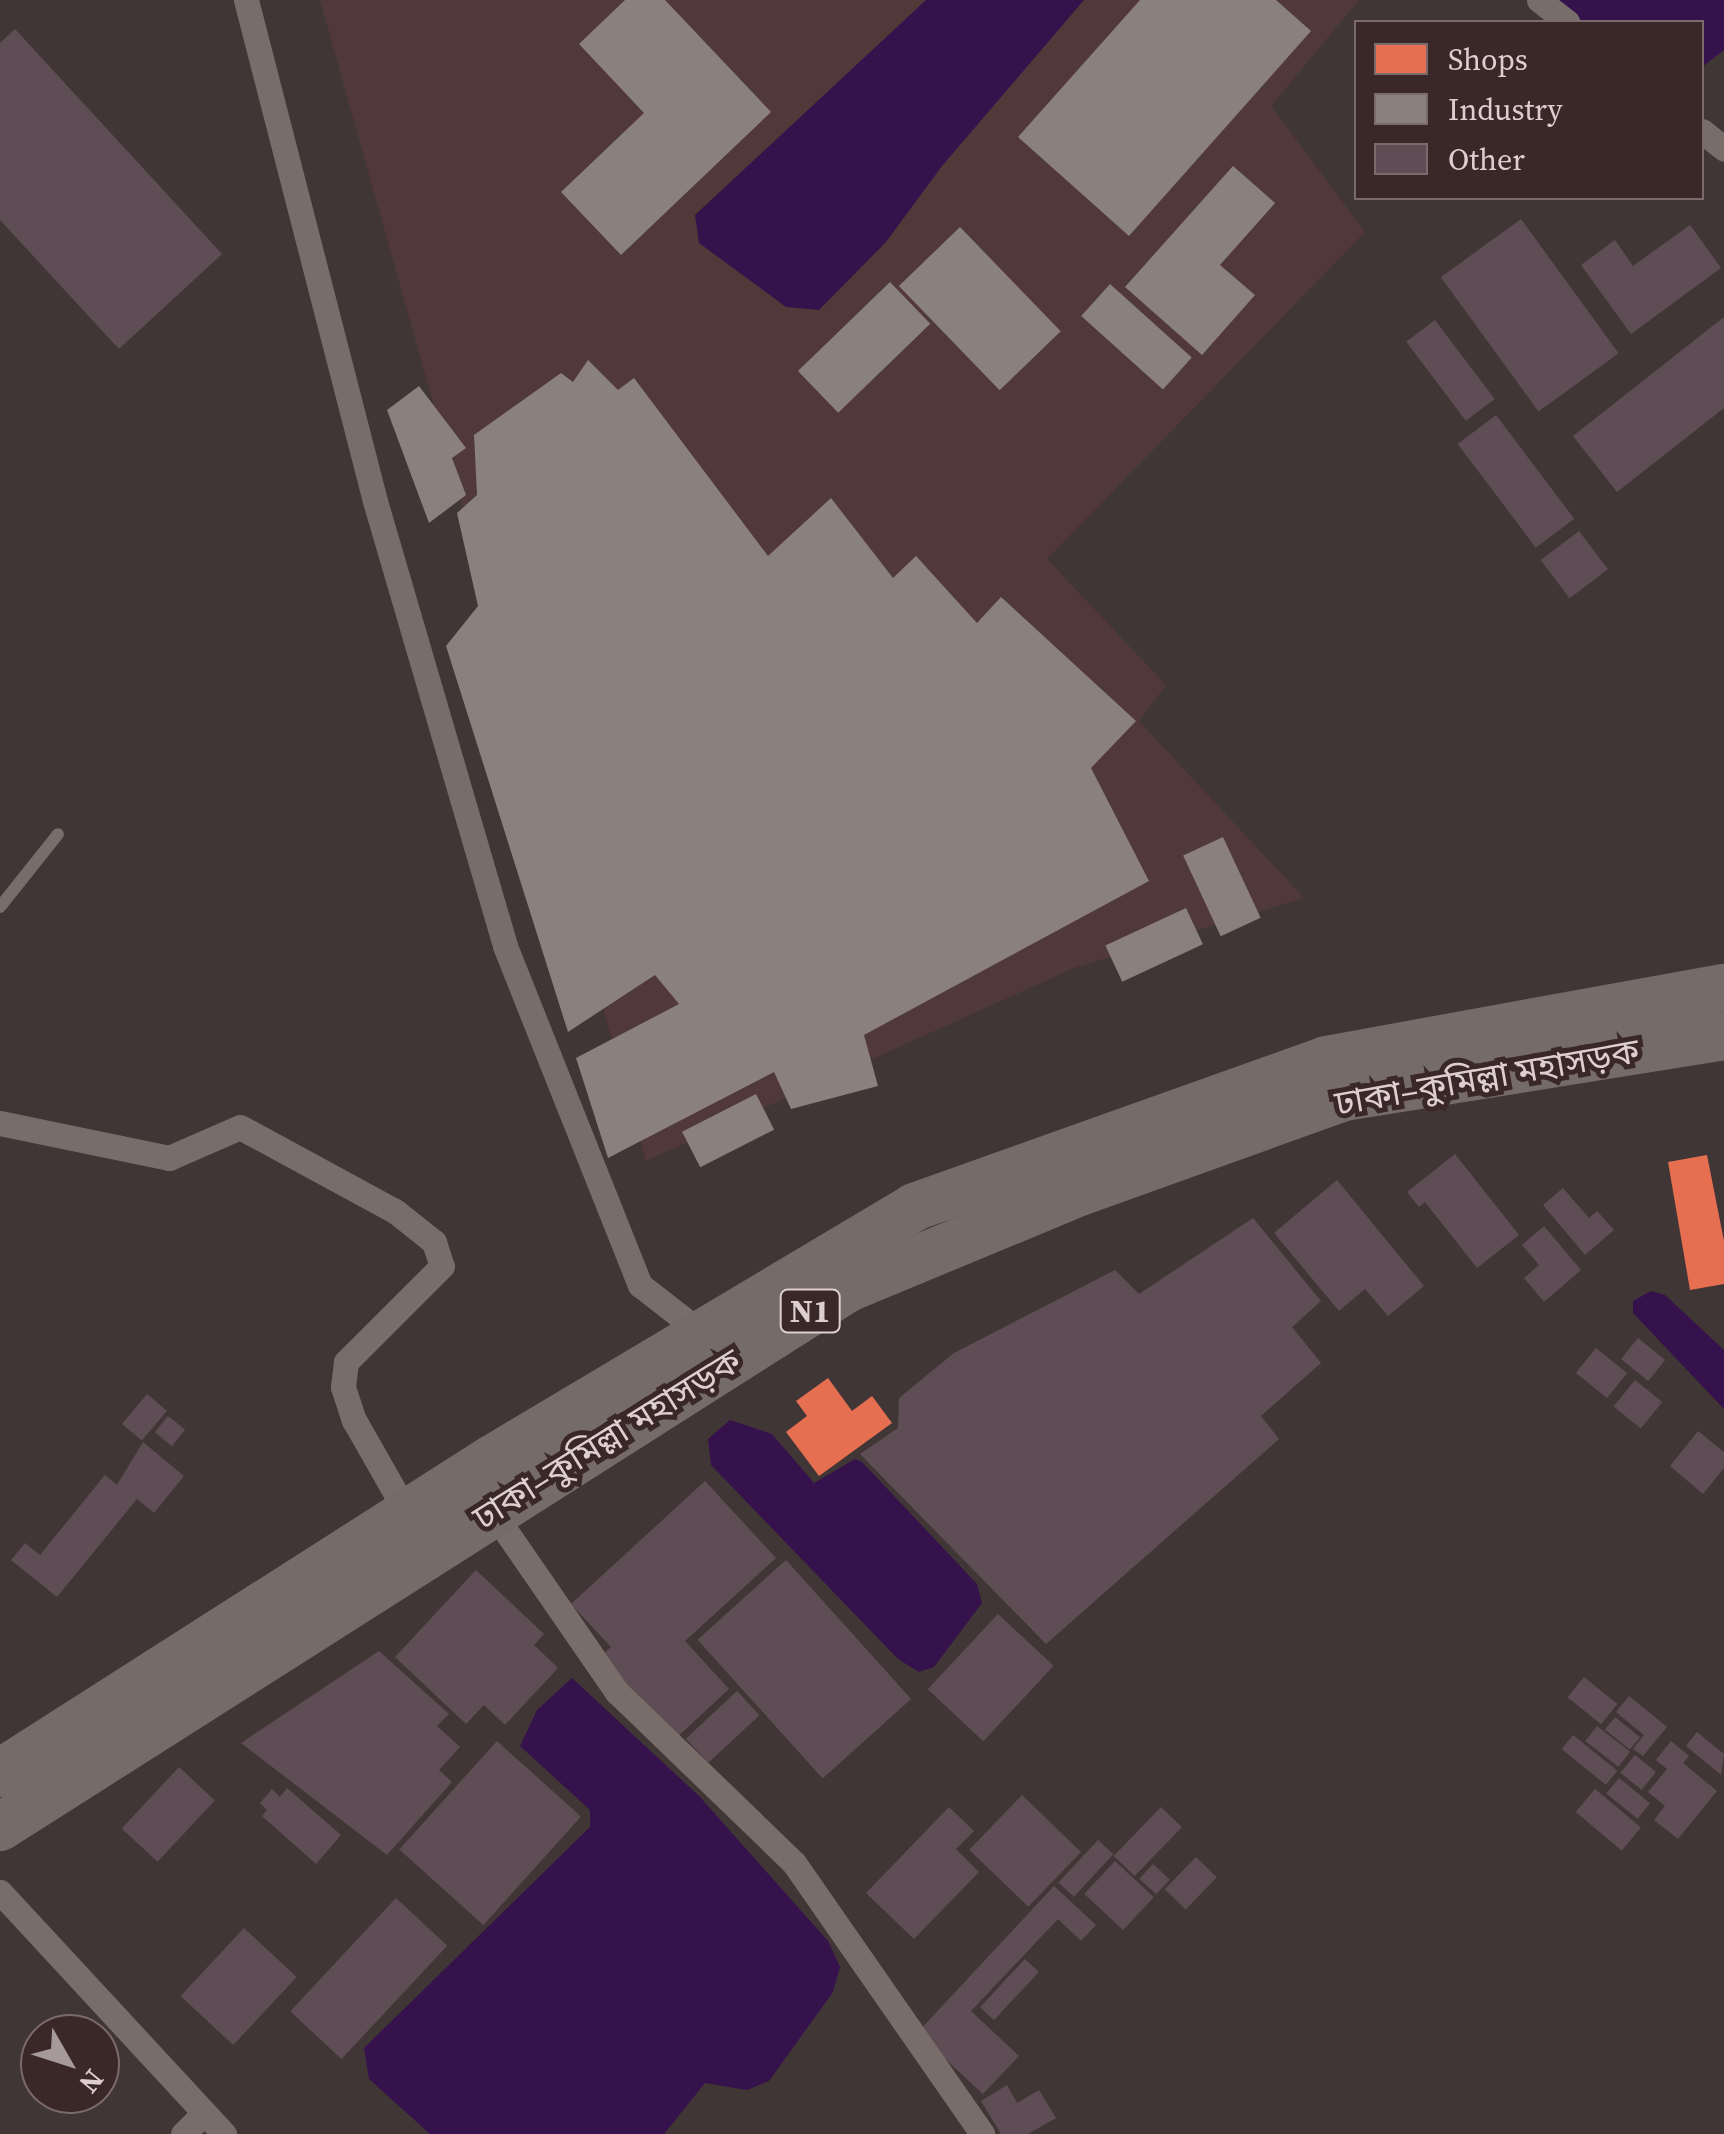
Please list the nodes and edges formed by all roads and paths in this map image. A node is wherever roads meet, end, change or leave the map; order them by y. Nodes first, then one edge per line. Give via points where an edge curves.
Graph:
1 (246, 0) edge
2 (1540, 0) edge
3 (1565, 20) edge
4 (1704, 133) edge
5 (1724, 149) edge
6 (58, 834) dead end
7 (0, 908) edge
8 (1724, 988) edge
9 (1724, 1036) edge
10 (0, 1124) edge
11 (699, 1331) junction
12 (492, 1511) junction
13 (408, 1515) junction
14 (0, 1773) edge
15 (0, 1827) edge
16 (0, 1892) edge
17 (204, 2113) junction
18 (183, 2134) edge
19 (224, 2134) edge
20 (982, 2134) edge

1 - 11 street via 375,501 505,946 640,1285
2 - 3 street
4 - 5 street
6 - 7 lane
8 - 11 highway, ঢাকা–কুমিল্লা মহাসড়ক / N1 via 1326,1060 914,1206
9 - 12 highway, ঢাকা–কুমিল্লা মহাসড়ক / N1 via 1344,1098 1080,1192 848,1288
10 - 13 street via 169,1158 240,1127 394,1211 434,1242 442,1266 346,1362 343,1388
11 - 13 highway, ঢাকা–কুমিল্লা মহাসড়ক / N1
12 - 15 highway, ঢাকা–কুমিল্লা মহাসড়ক / N1
12 - 20 street via 618,1692 794,1863
13 - 14 highway, ঢাকা–কুমিল্লা মহাসড়ক / N1
16 - 17 street
17 - 18 street
17 - 19 street

